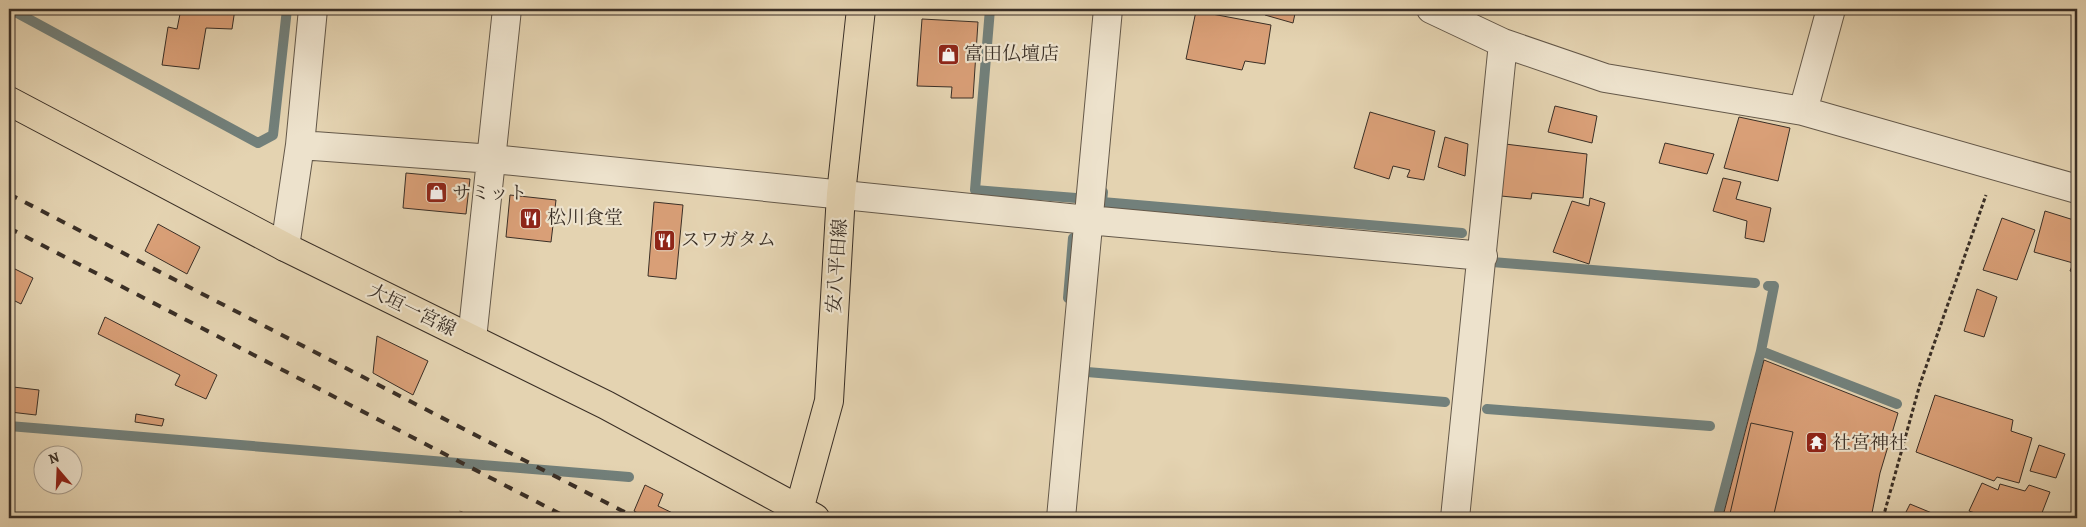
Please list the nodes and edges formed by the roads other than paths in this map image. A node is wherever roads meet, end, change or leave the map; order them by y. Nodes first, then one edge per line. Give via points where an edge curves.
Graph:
1 (313, 9) edge
2 (507, 9) edge
3 (860, 9) edge
4 (1108, 9) edge
5 (1431, 9) edge
6 (1831, 9) edge
7 (1503, 43) junction
8 (9, 101) edge
9 (1803, 111) junction
10 (300, 145) junction
11 (493, 159) junction
12 (2077, 189) edge
13 (841, 194) junction
14 (1088, 220) junction
15 (285, 247) junction
16 (1483, 256) junction
17 (472, 339) junction
18 (803, 515) edge
19 (1061, 518) edge
20 (1455, 518) edge

1 - 10 street
2 - 11 street
3 - 13 main road, 安八平田線
4 - 14 street
5 - 7 street
6 - 9 street
7 - 9 street via 1605,78
7 - 16 street
8 - 15 main road, 大垣一宮線
9 - 12 street
10 - 11 street
10 - 15 street
11 - 13 street
11 - 17 street
13 - 14 street
13 - 18 main road, 安八平田線 via 829,401
14 - 16 street
14 - 19 street
15 - 17 main road, 大垣一宮線
16 - 20 street
17 - 18 main road, 大垣一宮線 via 606,405

